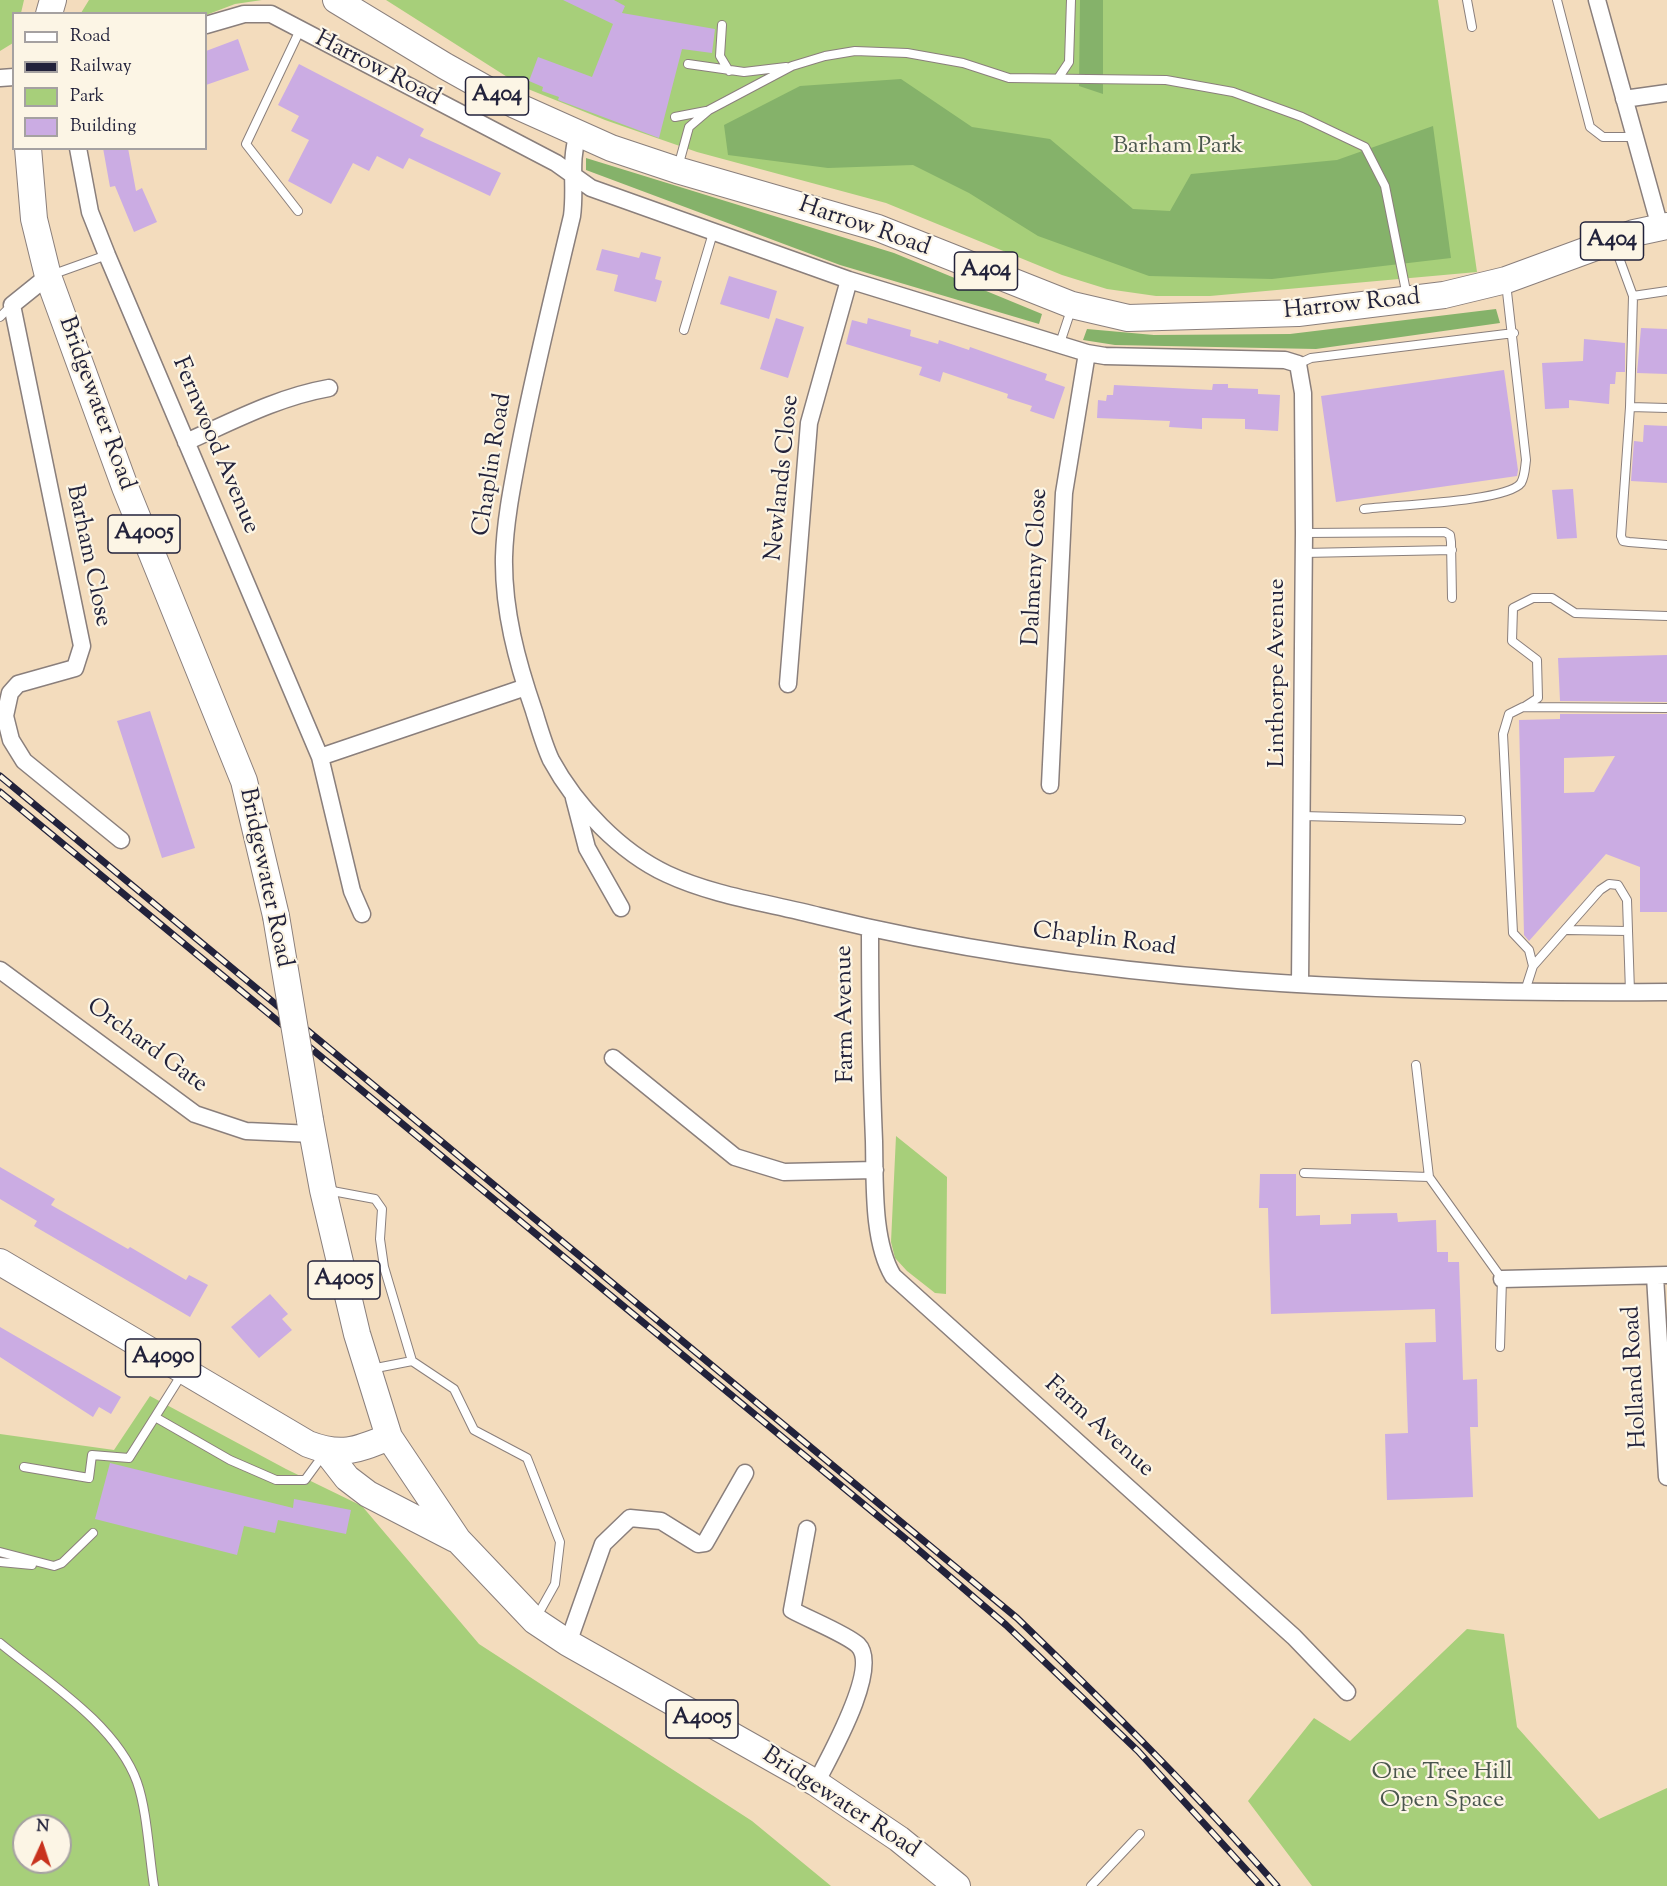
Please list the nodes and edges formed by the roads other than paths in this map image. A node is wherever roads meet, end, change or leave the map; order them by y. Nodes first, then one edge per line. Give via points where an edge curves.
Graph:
1 (336, 0) edge
2 (1071, 0) edge
3 (1467, 0) edge
4 (1557, 0) edge
5 (1597, 0) edge
6 (207, 25) edge
7 (722, 25) dead end
8 (1473, 27) dead end
9 (300, 30) junction
10 (688, 64) dead end
11 (792, 66) junction
12 (729, 71) junction
13 (1059, 77) junction
14 (1667, 93) edge
15 (1624, 99) junction
16 (709, 110) junction
17 (675, 117) dead end
18 (578, 134) junction
19 (1635, 137) junction
20 (28, 150) edge
21 (78, 150) edge
22 (677, 170) junction
23 (572, 175) junction
24 (298, 211) dead end
25 (1663, 226) edge
26 (713, 233) junction
27 (1613, 241) junction
28 (107, 255) junction
29 (48, 276) junction
30 (849, 280) junction
31 (1506, 280) junction
32 (1667, 291) edge
33 (1633, 296) junction
34 (1408, 300) junction
35 (1072, 306) junction
36 (6, 311) edge
37 (684, 330) dead end
38 (1514, 333) junction
39 (1060, 344) junction
40 (1088, 353) junction
41 (1298, 364) junction
42 (329, 388) dead end
43 (1630, 407) junction
44 (1667, 408) edge
45 (186, 442) junction
46 (1364, 509) dead end
47 (1304, 533) junction
48 (1667, 545) edge
49 (1452, 550) junction
50 (1304, 553) junction
51 (1452, 598) dead end
52 (1667, 616) edge
53 (788, 684) dead end
54 (526, 687) junction
55 (1523, 707) junction
56 (1667, 708) edge
57 (320, 757) junction
58 (1050, 785) dead end
59 (574, 797) junction
60 (1302, 816) junction
61 (1461, 820) dead end
62 (121, 840) dead end
63 (621, 908) dead end
64 (362, 914) dead end
65 (870, 928) junction
66 (1567, 930) junction
67 (1628, 931) junction
68 (1533, 966) junction
69 (0, 969) edge
70 (1300, 984) junction
71 (1525, 991) junction
72 (1667, 992) edge
73 (1630, 993) junction
74 (613, 1058) dead end
75 (1416, 1065) dead end
76 (312, 1127) junction
77 (875, 1170) junction
78 (1304, 1173) dead end
79 (1429, 1177) junction
80 (323, 1190) junction
81 (0, 1262) edge
82 (1661, 1275) edge
83 (1502, 1279) junction
84 (1500, 1347) dead end
85 (412, 1361) junction
86 (368, 1370) junction
87 (184, 1371) junction
88 (155, 1417) junction
89 (389, 1437) junction
90 (326, 1451) junction
91 (24, 1467) dead end
92 (745, 1473) dead end
93 (1667, 1477) edge
94 (807, 1529) dead end
95 (93, 1533) dead end
96 (458, 1540) junction
97 (0, 1552) edge
98 (0, 1562) edge
99 (54, 1566) junction
100 (535, 1621) junction
101 (0, 1643) edge
102 (568, 1643) junction
103 (1347, 1692) dead end
104 (816, 1783) junction
105 (1140, 1834) dead end
106 (154, 1886) edge
107 (957, 1886) edge
108 (1091, 1886) edge

1 - 18 main road, Harrow Road / A404 via 515,105
2 - 13 lane via 1069,62
3 - 8 lane
4 - 19 lane via 1590,128 1603,137
5 - 15 street
6 - 9 street, Harrow Road via 243,14 271,14
7 - 12 lane via 720,56
9 - 23 street, Harrow Road via 556,163
9 - 24 lane via 246,144
10 - 12 lane
11 - 12 lane
11 - 13 lane via 855,51 907,53 963,63 1009,78
11 - 16 lane
13 - 34 lane via 1166,80 1233,92 1302,117 1365,147 1385,186
14 - 15 street
15 - 19 street
16 - 17 lane
16 - 22 lane via 689,127
18 - 22 main road, Harrow Road / A404
18 - 23 street, Chaplin Road
19 - 25 street
20 - 29 main road, Bridgewater Road / A4005 via 34,219
21 - 28 street, Fernwood Avenue via 90,212
22 - 35 main road, Harrow Road / A404 via 878,228
23 - 26 street, Harrow Road via 591,188
23 - 54 street, Chaplin Road via 572,216 533,380 512,489 504,558 510,630
25 - 27 main road, Harrow Road / A404
26 - 30 street, Harrow Road
26 - 37 lane
27 - 31 main road, Harrow Road / A404
27 - 33 lane
28 - 29 lane
28 - 45 street, Fernwood Avenue
29 - 36 street, Barham Close
29 - 76 main road, Bridgewater Road / A4005, bridge via 125,487 244,781 276,916
30 - 39 street, Harrow Road
30 - 53 street, Newlands Close via 809,423
31 - 34 main road, Harrow Road / A404
31 - 38 lane
32 - 33 lane
33 - 43 lane
34 - 35 main road, Harrow Road / A404 via 1298,313 1128,318
35 - 39 lane
36 - 62 street, Barham Close via 82,646 75,668 18,684 10,693 4,716 11,740 24,761
38 - 41 lane via 1311,358
38 - 46 lane via 1526,460 1521,483 1509,492 1487,497
39 - 40 street, Harrow Road
40 - 41 street, Harrow Road via 1285,360
40 - 58 street, Dalmeny Close via 1064,493
41 - 47 street, Linthorpe Avenue via 1303,393
42 - 45 street via 302,392 269,404
43 - 44 lane
43 - 48 lane via 1623,541
45 - 57 street, Fernwood Avenue
47 - 49 lane via 1445,532 1450,535
47 - 50 street, Linthorpe Avenue
49 - 50 lane
49 - 51 lane
50 - 60 street, Linthorpe Avenue
52 - 55 lane via 1575,613 1552,598 1533,598 1513,608 1512,641 1537,660 1538,698
54 - 57 street
54 - 59 street, Chaplin Road via 550,757
55 - 56 lane
55 - 68 lane via 1509,714 1503,734 1513,933 1529,950
57 - 64 street, Fernwood Avenue via 352,891
59 - 63 street, Chaplin Road via 587,848
59 - 65 street, Chaplin Road via 619,843 664,873 692,884
60 - 61 lane
60 - 70 street, Linthorpe Avenue
65 - 70 street, Chaplin Road via 1097,967
65 - 77 street, Farm Avenue
66 - 67 lane
66 - 67 lane via 1609,884 1618,885 1628,900
66 - 68 lane
67 - 73 lane
68 - 71 lane
69 - 76 street, Orchard Gate via 195,1114 246,1131
70 - 71 street, Chaplin Road via 1391,990
71 - 73 street, Chaplin Road
72 - 73 street, Chaplin Road
74 - 77 street via 735,1157 784,1172
75 - 79 lane
76 - 80 main road, Bridgewater Road / A4005
77 - 103 street, Farm Avenue via 883,1259 893,1276 1294,1637
78 - 79 lane
79 - 83 lane
80 - 85 lane via 375,1198 382,1209 380,1239 384,1267
80 - 86 main road, Bridgewater Road / A4005
81 - 87 main road, A4090
82 - 83 street
82 - 93 street, Holland Road
83 - 84 lane
85 - 86 lane
85 - 100 lane via 454,1389 474,1430 527,1458 560,1542 555,1584
86 - 89 main road, Bridgewater Road / A4005
87 - 88 lane
87 - 90 main road, A4090
88 - 90 lane via 230,1460 276,1480 305,1480
88 - 91 lane via 129,1458 92,1455 89,1478
89 - 90 main road, A4090 via 353,1452
89 - 96 main road, Bridgewater Road / A4005
90 - 96 main road, Bridgewater Road / A4005 via 347,1478 368,1494
92 - 102 street via 705,1543 698,1544 661,1521 630,1518 603,1544
94 - 104 street via 792,1610 858,1646 865,1656 849,1719
95 - 99 lane
96 - 100 main road, Bridgewater Road / A4005
97 - 99 lane
98 - 99 lane
100 - 102 main road, Bridgewater Road / A4005
101 - 106 lane via 106,1729 128,1759 138,1784
102 - 104 main road, Bridgewater Road / A4005
104 - 107 main road, Bridgewater Road / A4005 via 899,1839
105 - 108 lane

